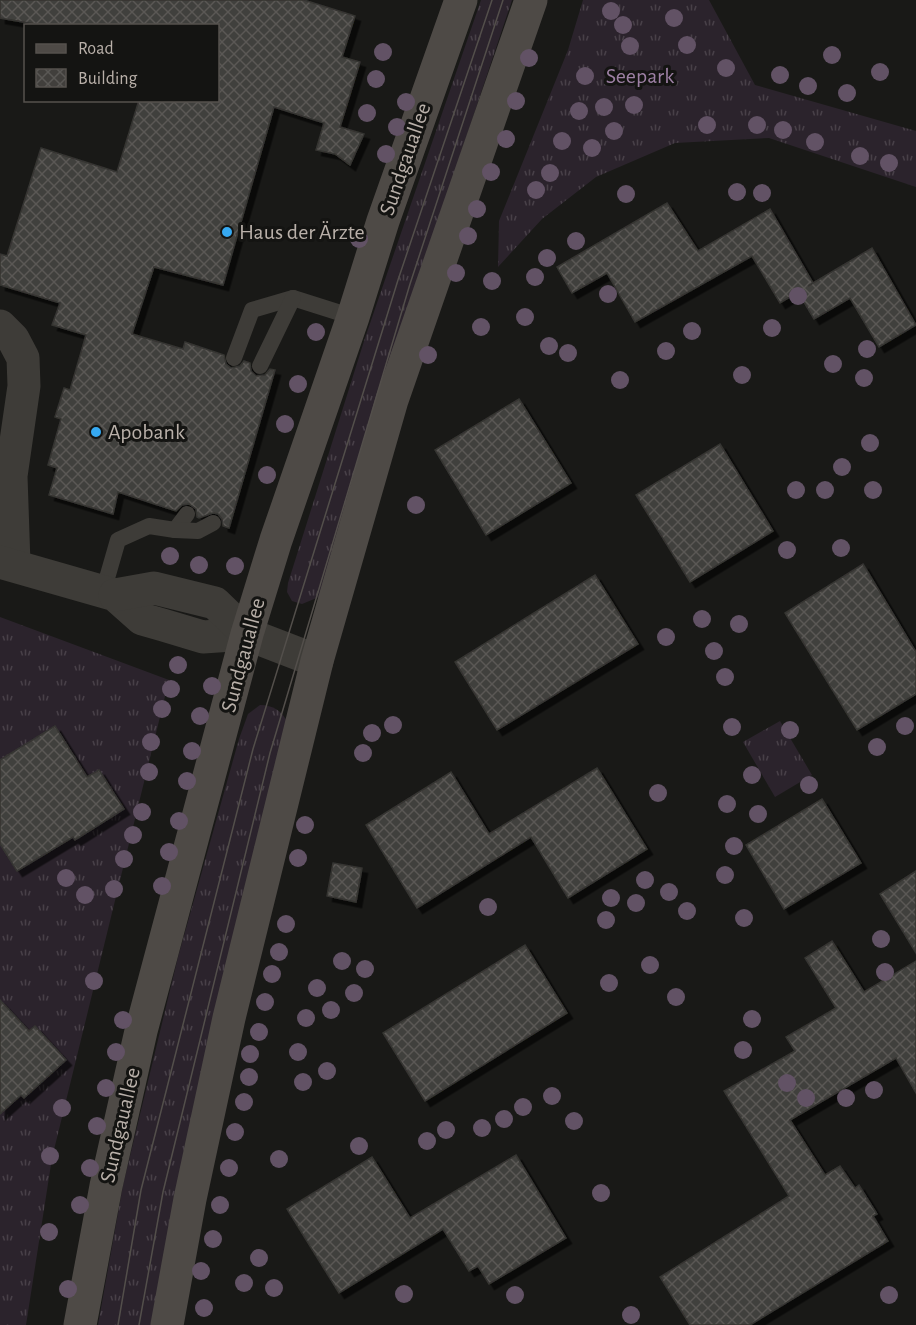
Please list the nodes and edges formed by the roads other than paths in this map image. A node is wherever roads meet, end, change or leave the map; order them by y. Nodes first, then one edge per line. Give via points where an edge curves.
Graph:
1 (461, 0) edge
2 (531, 0) edge
3 (293, 298) junction
4 (353, 317) junction
5 (0, 326) edge
6 (234, 358) dead end
7 (261, 366) dead end
8 (187, 514) dead end
9 (213, 523) dead end
10 (175, 531) junction
11 (7, 563) edge
12 (109, 593) junction
13 (247, 634) junction
14 (317, 661) junction
15 (80, 1325) edge
16 (167, 1325) edge

1 - 4 street, Sundgauallee
2 - 14 street via 392,400
3 - 4 lane
3 - 6 lane via 252,310
3 - 7 lane
4 - 13 street, Sundgauallee
5 - 11 street via 13,339 22,358 24,386 11,476
8 - 10 lane
9 - 10 lane via 198,531
10 - 12 lane via 149,526 118,540
11 - 12 street
12 - 13 street via 142,619 203,637
13 - 14 street
13 - 15 street, Sundgauallee via 141,1031
14 - 16 street via 229,1018

